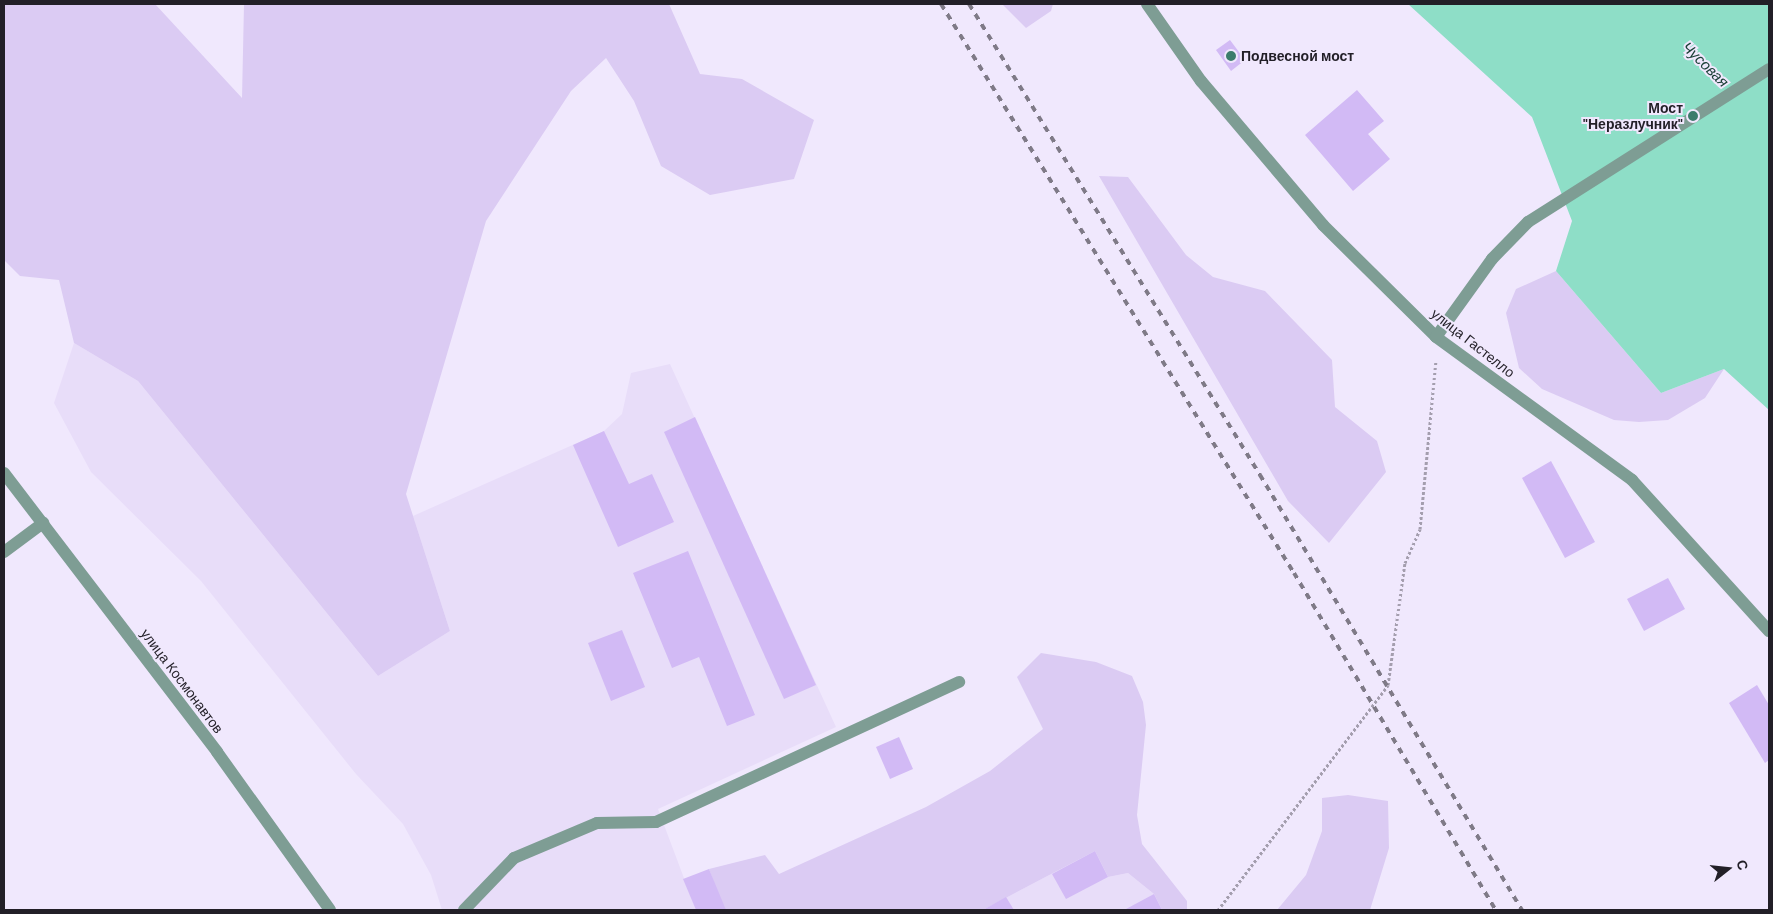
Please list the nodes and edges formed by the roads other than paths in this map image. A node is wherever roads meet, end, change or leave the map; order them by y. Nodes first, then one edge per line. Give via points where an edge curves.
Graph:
1 (1147, 4) edge
2 (1769, 70) edge
3 (1436, 337) junction
4 (4, 473) edge
5 (43, 523) junction
6 (4, 552) edge
7 (1769, 631) edge
8 (959, 682) dead end
9 (330, 910) edge
10 (464, 910) edge

1 - 3 street, улица Гастелло via 1201,80 1323,225
2 - 3 street via 1528,222 1492,259
3 - 7 street, улица Гастелло via 1632,480
4 - 5 street, улица Космонавтов
5 - 6 street
5 - 9 street, улица Космонавтов via 217,752
8 - 10 street via 656,822 596,823 514,858

